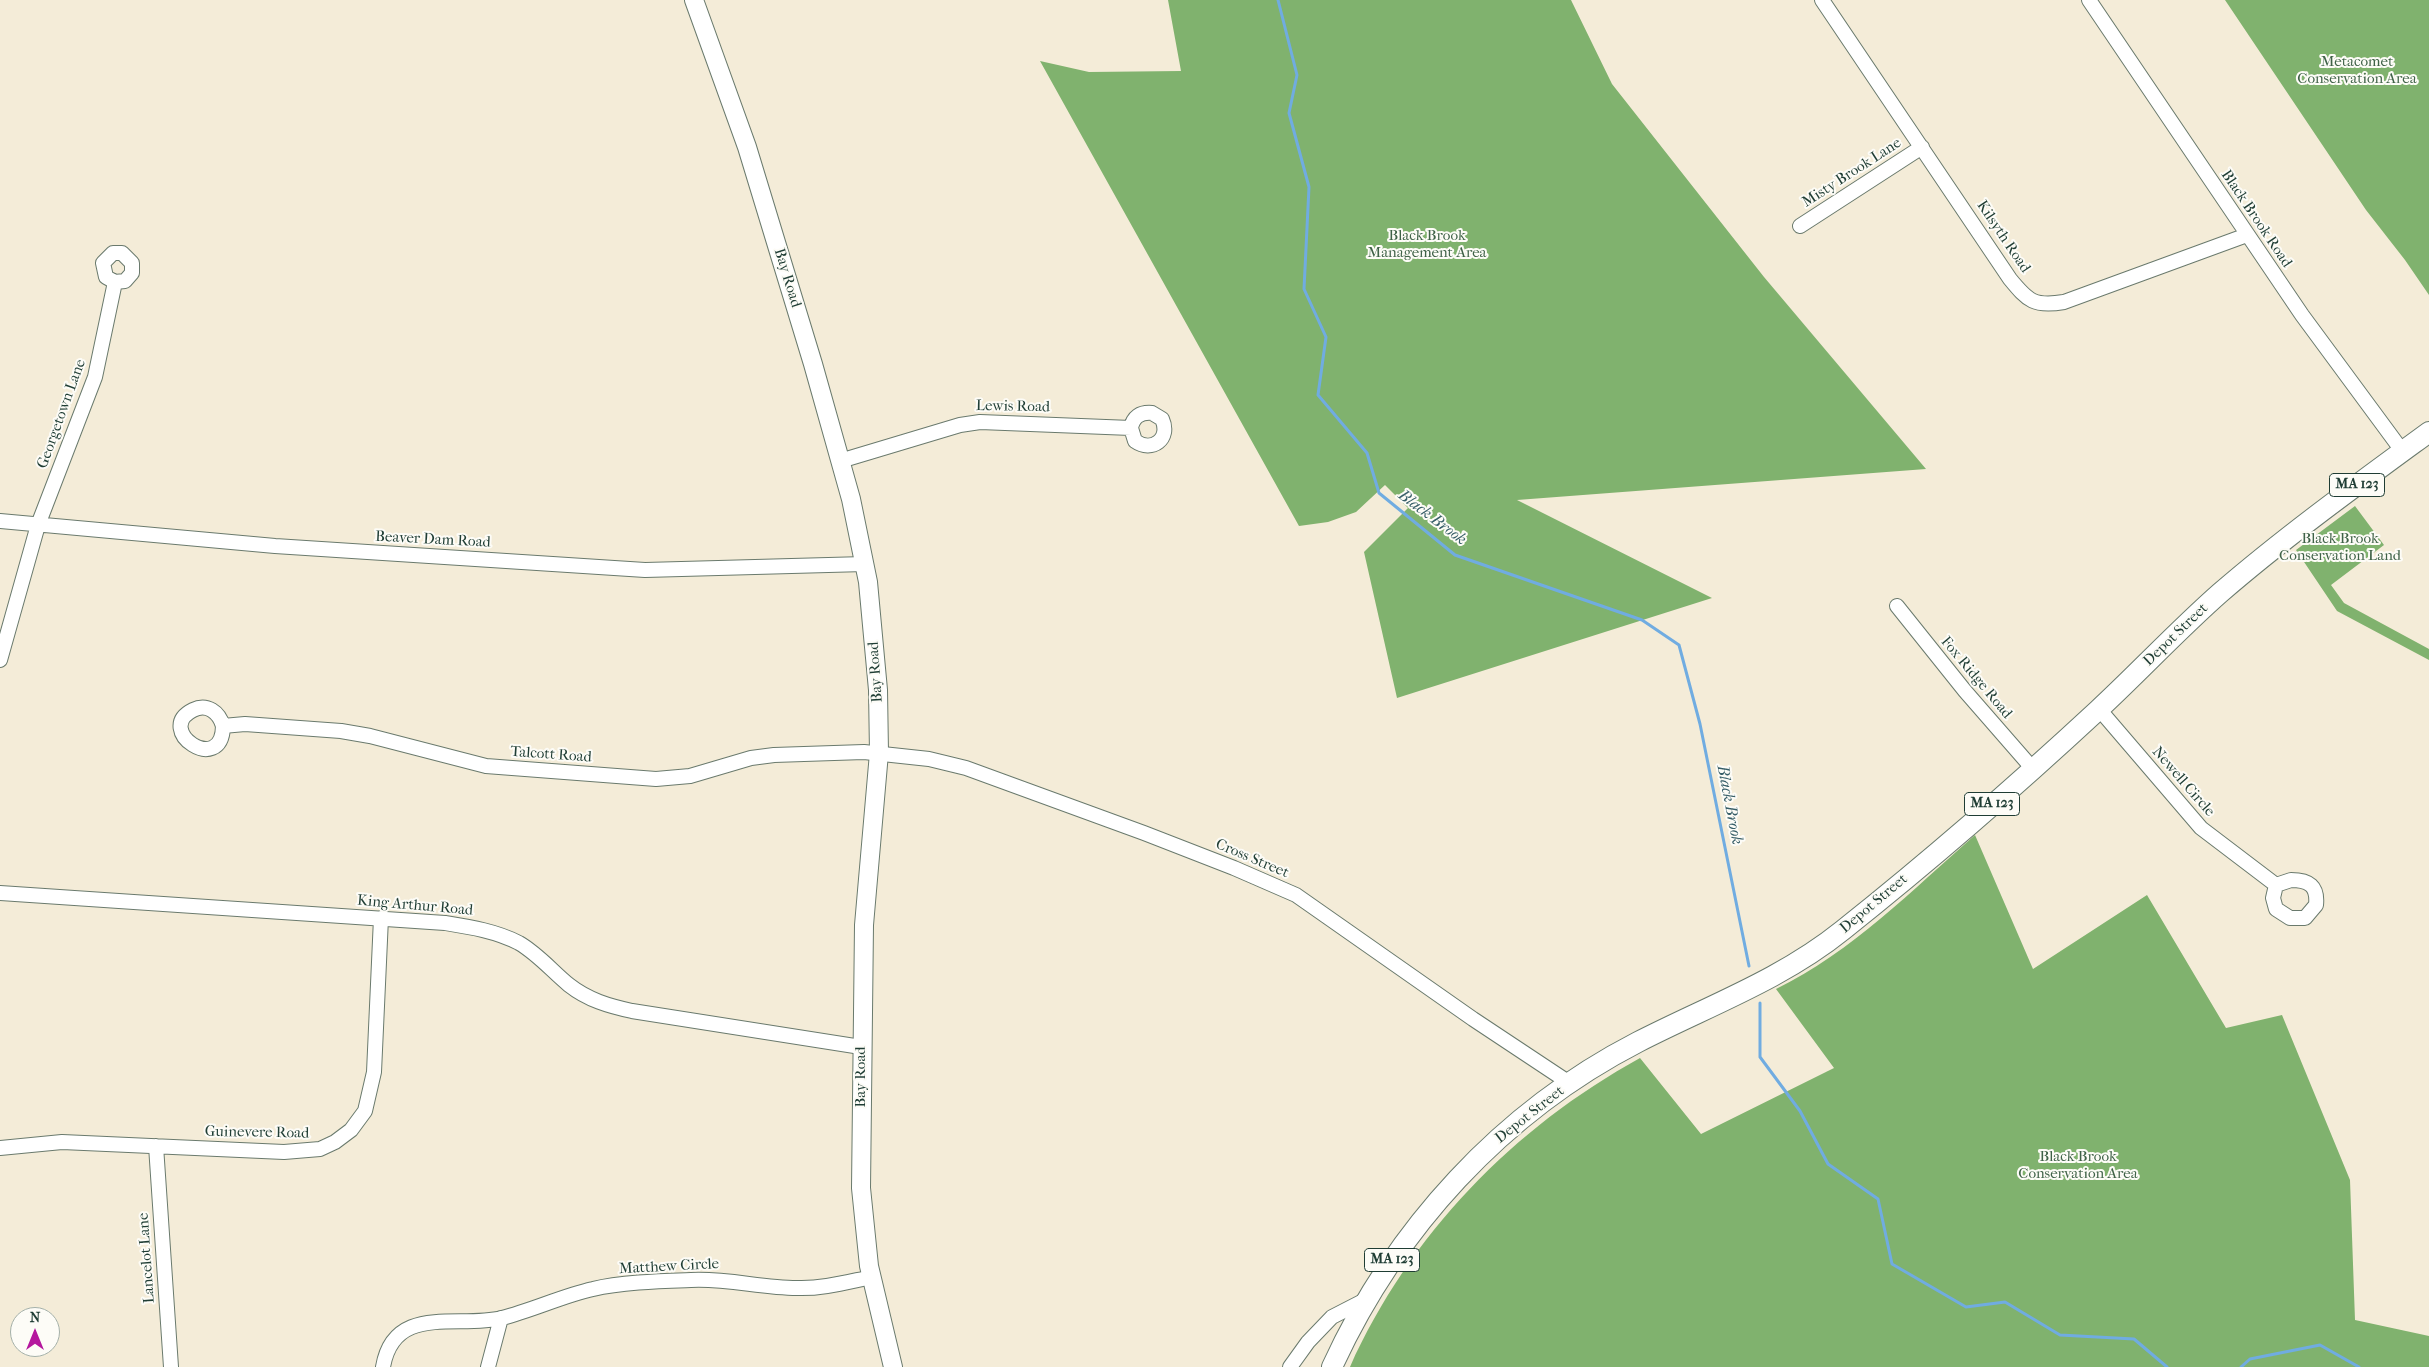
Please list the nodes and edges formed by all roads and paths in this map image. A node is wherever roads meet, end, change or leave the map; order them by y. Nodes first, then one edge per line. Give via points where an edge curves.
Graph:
1 (694, 0) edge
2 (1822, 0) edge
3 (2089, 0) edge
4 (1922, 147) junction
5 (1800, 226) dead end
6 (2247, 235) junction
7 (115, 282) dead end
8 (1131, 428) dead end
9 (2429, 432) edge
10 (2403, 452) junction
11 (840, 461) junction
12 (0, 521) edge
13 (38, 525) junction
14 (865, 564) junction
15 (1897, 606) dead end
16 (0, 660) edge
17 (2099, 709) junction
18 (223, 726) dead end
19 (879, 753) junction
20 (2033, 769) junction
21 (2276, 885) dead end
22 (0, 893) edge
23 (381, 918) junction
24 (861, 1047) junction
25 (1571, 1084) junction
26 (156, 1146) junction
27 (0, 1148) edge
28 (872, 1277) junction
29 (1368, 1299) junction
30 (501, 1318) junction
31 (171, 1367) edge
32 (383, 1367) edge
33 (488, 1367) edge
34 (893, 1367) edge
35 (1290, 1367) edge
36 (1332, 1367) edge

1 - 11 main road, Bay Road via 747,147
2 - 4 street, Kilsyth Road
3 - 6 street, Black Brook Road
4 - 5 street, Misty Brook Lane
4 - 6 street, Kilsyth Road via 2010,279 2024,296 2036,303 2064,302
6 - 10 street, Black Brook Road
7 - 13 street, Georgetown Lane via 95,377
8 - 11 street, Lewis Road via 980,422
9 - 10 highway, Depot Street / MA 123
10 - 17 highway, Depot Street / MA 123 via 2309,521 2218,595
11 - 14 main road, Bay Road
12 - 13 street, Beaver Dam Road
13 - 14 street, Beaver Dam Road via 285,546 637,569
13 - 16 street, Georgetown Lane
14 - 19 main road, Bay Road via 878,690
15 - 20 street, Fox Ridge Road via 1964,692
17 - 20 highway, Depot Street / MA 123
17 - 21 street, Newell Circle via 2201,828
18 - 19 street, Talcott Road via 245,724 341,731 486,766 656,779 690,776 762,756
19 - 24 main road, Bay Road via 864,917
19 - 25 street, Cross Street via 928,758 976,771 1153,836 1286,890
20 - 25 highway, Depot Street / MA 123 via 1868,910 1800,962 1636,1043
22 - 23 street, King Arthur Road
23 - 24 street, King Arthur Road via 445,923 498,934 528,949 582,993 613,1006
23 - 26 street, Guinevere Road via 374,1072 365,1110 351,1130 336,1142 308,1151
24 - 28 main road, Bay Road via 861,1188
25 - 29 highway, Depot Street / MA 123 via 1521,1119 1454,1182 1414,1230
26 - 27 street, Guinevere Road via 56,1142
26 - 31 street, Lancelot Lane
28 - 30 street, Matthew Circle via 796,1288 711,1279 611,1286 580,1292
28 - 34 main road, Bay Road
29 - 35 street via 1332,1317
29 - 36 highway, Depot Street / MA 123
30 - 32 street, Matthew Circle via 427,1323 409,1328 394,1338 385,1353
30 - 33 street

